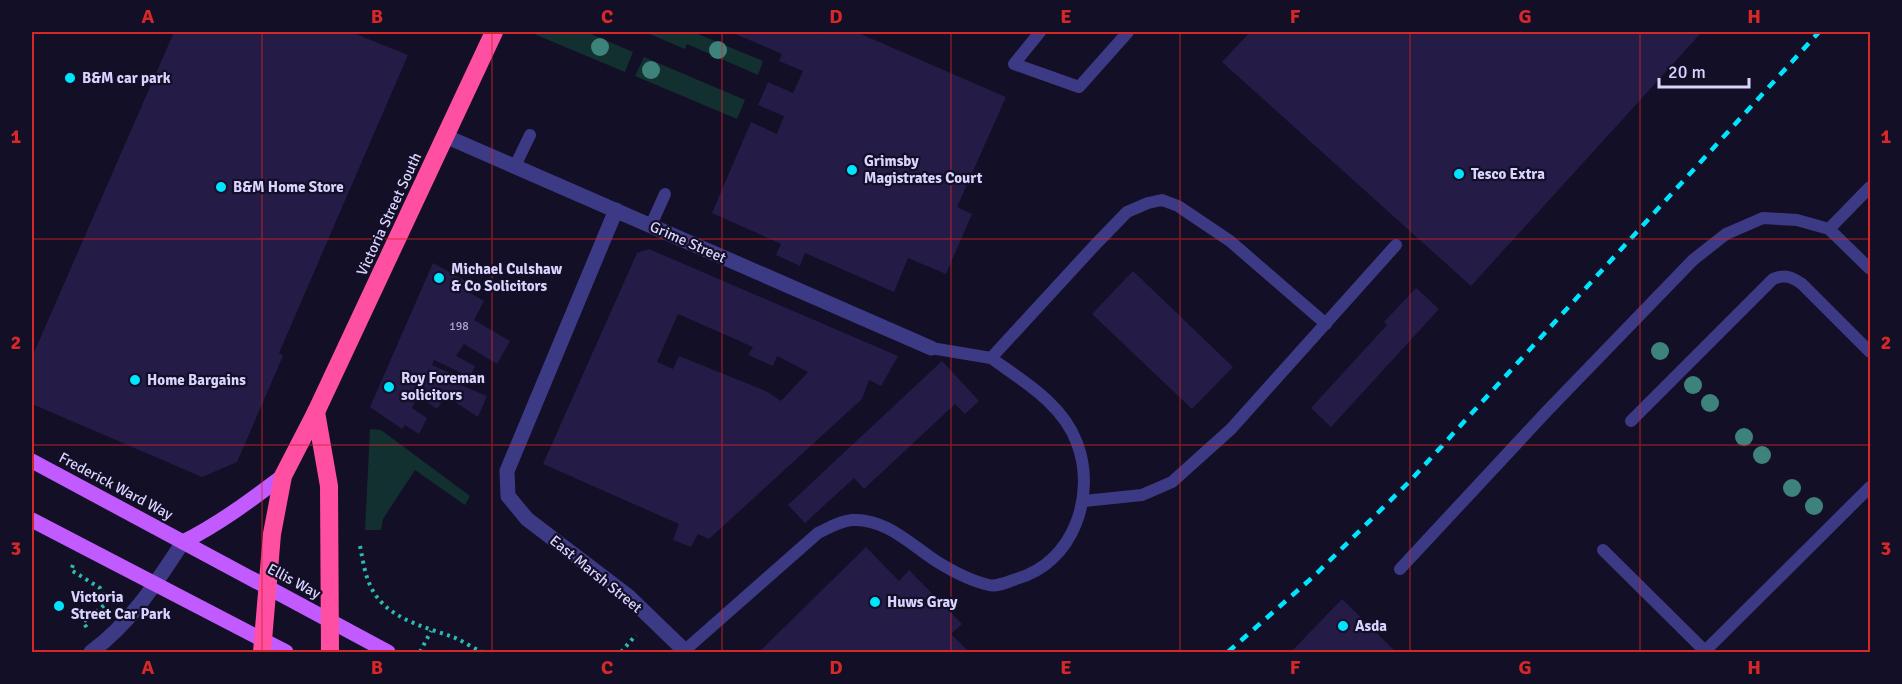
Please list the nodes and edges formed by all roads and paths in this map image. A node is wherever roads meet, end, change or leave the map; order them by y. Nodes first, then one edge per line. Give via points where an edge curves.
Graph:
1 (494, 32) edge
2 (1040, 32) edge
3 (1128, 32) edge
4 (530, 135) dead end
5 (445, 136) junction
6 (515, 166) junction
7 (1870, 187) edge
8 (664, 195) dead end
9 (616, 210) junction
10 (651, 225) junction
11 (1829, 229) junction
12 (1396, 245) dead end
13 (1870, 269) edge
14 (1326, 324) junction
15 (931, 348) joint
16 (1870, 352) edge
17 (991, 358) junction
18 (316, 412) junction
19 (1631, 421) dead end
20 (32, 461) edge
21 (283, 476) junction
22 (1870, 487) edge
23 (1084, 501) junction
24 (32, 520) edge
25 (183, 542) junction
26 (360, 546) dead end
27 (82, 547) junction
28 (1603, 550) dead end
29 (1400, 569) dead end
30 (154, 585) junction
31 (268, 588) junction
32 (331, 622) junction
33 (431, 631) junction
34 (107, 641) junction
35 (262, 646) edge
36 (91, 652) edge
37 (286, 652) edge
38 (330, 652) edge
39 (388, 652) edge
40 (420, 652) edge
41 (482, 652) edge
42 (685, 652) edge
43 (1705, 652) edge

1 - 5 highway, Victoria Street South
2 - 3 lane via 1014,64 1079,87
4 - 6 lane
5 - 6 street, Grime Street
5 - 18 highway, Victoria Street South
6 - 9 street, Grime Street
7 - 11 lane
8 - 10 lane
9 - 10 street, Grime Street
9 - 42 street, East Marsh Street via 507,471 508,496 527,519 628,596
10 - 15 street, Grime Street
11 - 13 lane
11 - 29 lane via 1797,220 1763,218 1726,234 1693,260
12 - 14 lane
14 - 17 lane via 1230,241 1178,206 1162,201 1127,212
14 - 23 lane via 1231,429 1172,482 1142,495
15 - 17 lane
16 - 19 lane via 1802,284 1782,276 1773,279
17 - 23 lane via 1044,398 1074,433 1086,478
18 - 21 highway, Victoria Street South
18 - 32 highway via 329,486
20 - 25 main road, Frederick Ward Way
21 - 25 main road via 204,532
21 - 31 highway, Victoria Street South via 272,534
22 - 43 lane
23 - 42 lane via 1073,533 1052,559 1024,577 992,586 961,575 889,529 865,520 836,524 818,533
24 - 27 main road
25 - 30 street
25 - 31 main road, Ellis Way
26 - 33 path via 374,592 390,609
27 - 30 main road
27 - 34 path via 71,570 100,588 107,603 83,622 100,644
28 - 43 lane
30 - 34 street
30 - 35 main road
31 - 32 main road, Ellis Way
31 - 35 highway, Victoria Street South
32 - 38 highway
32 - 39 main road, Ellis Way
33 - 40 path
33 - 41 path
34 - 36 street
35 - 37 main road

